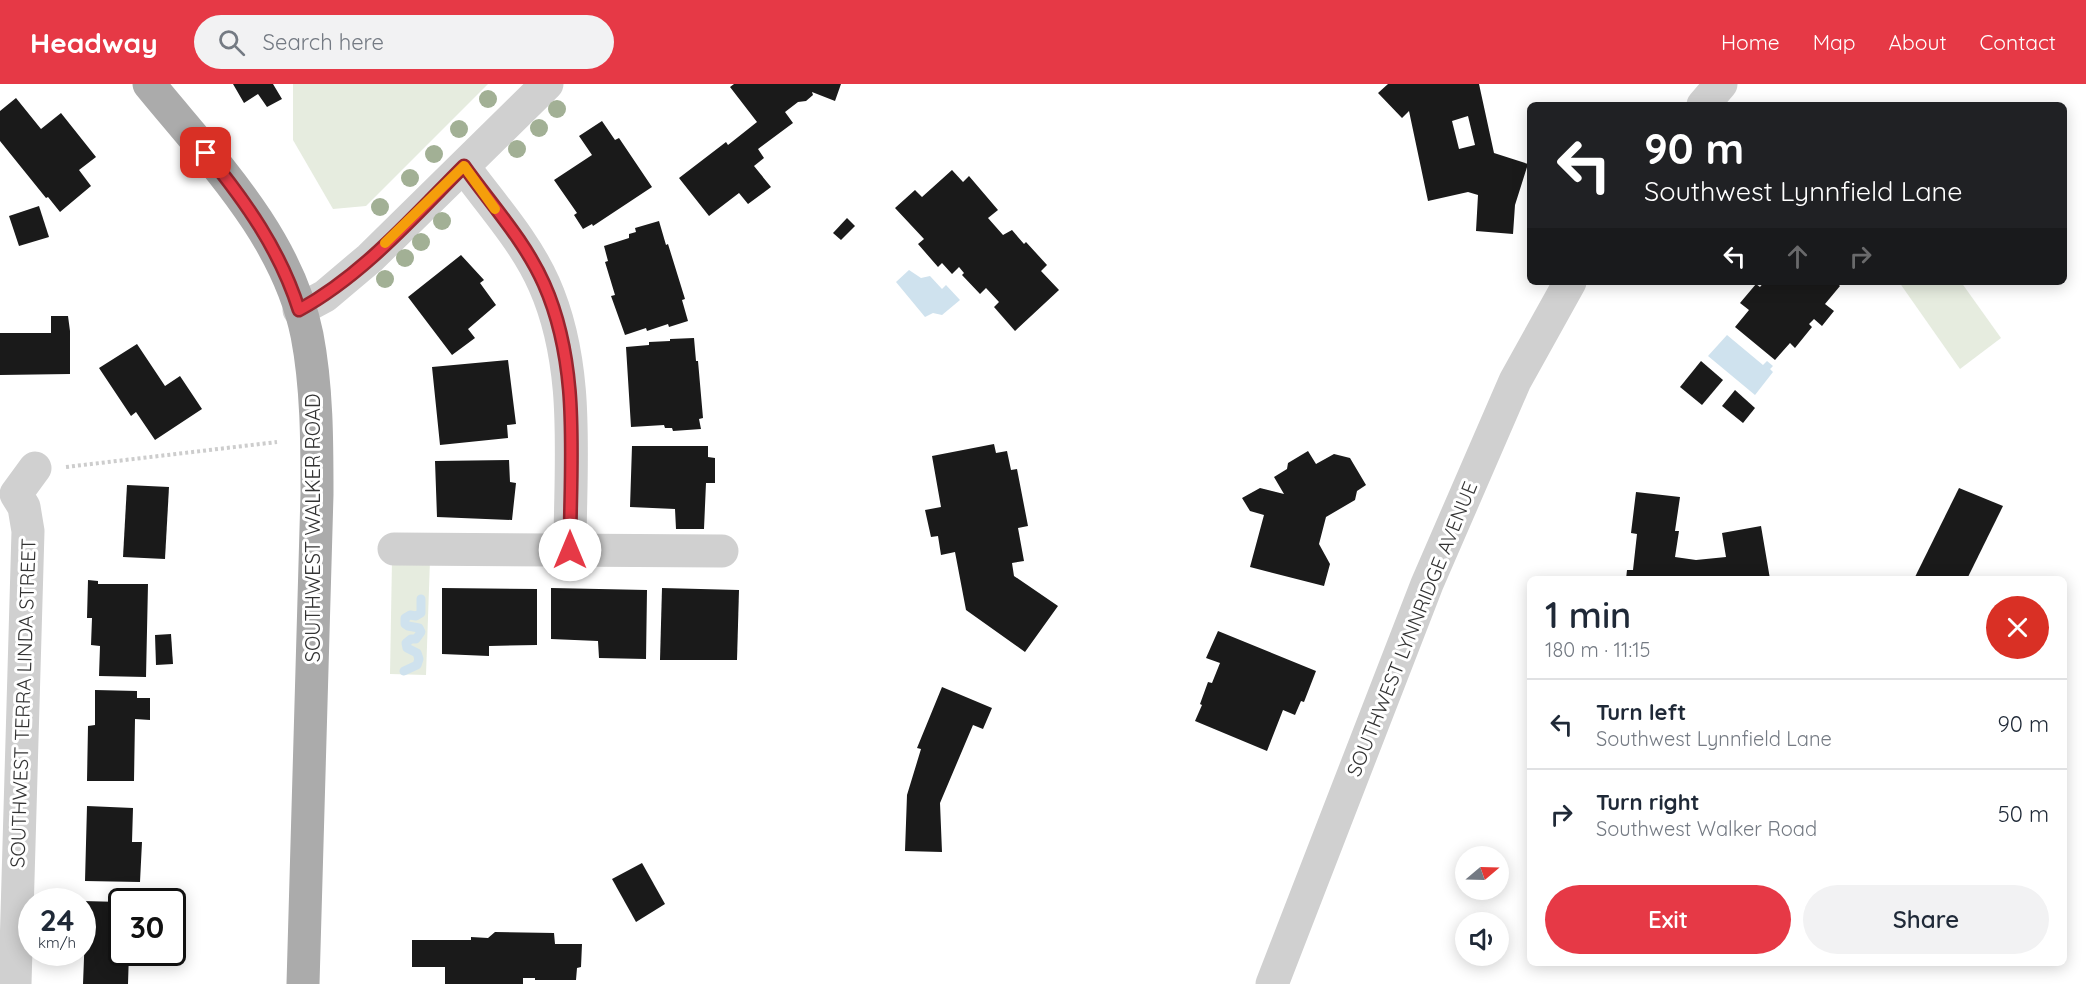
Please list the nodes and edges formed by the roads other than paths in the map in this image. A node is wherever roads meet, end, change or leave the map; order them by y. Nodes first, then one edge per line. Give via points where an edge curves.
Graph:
1 (149, 84) edge
2 (547, 84) edge
3 (1721, 84) edge
4 (1706, 102) edge
5 (464, 166) junction
6 (1568, 285) edge
7 (299, 310) junction
8 (35, 468) road end
9 (8, 488) edge
10 (394, 549) dead end
11 (570, 550) junction
12 (723, 551) dead end
13 (15, 984) edge
14 (303, 984) edge
15 (1272, 984) edge

1 - 7 main road, SOUTHWEST WALKER ROAD via 259,223 278,254
2 - 5 street
3 - 4 street
5 - 7 street via 355,271 325,296
5 - 11 street via 544,283 560,328 570,379
6 - 15 street, SOUTHWEST LYNNRIDGE AVENUE via 1515,381 1432,573
7 - 14 main road, SOUTHWEST WALKER ROAD via 307,335 317,436
8 - 9 street, SOUTHWEST TERRA LINDA STREET
9 - 13 street, SOUTHWEST TERRA LINDA STREET via 24,507 28,531
10 - 11 street
11 - 12 street

